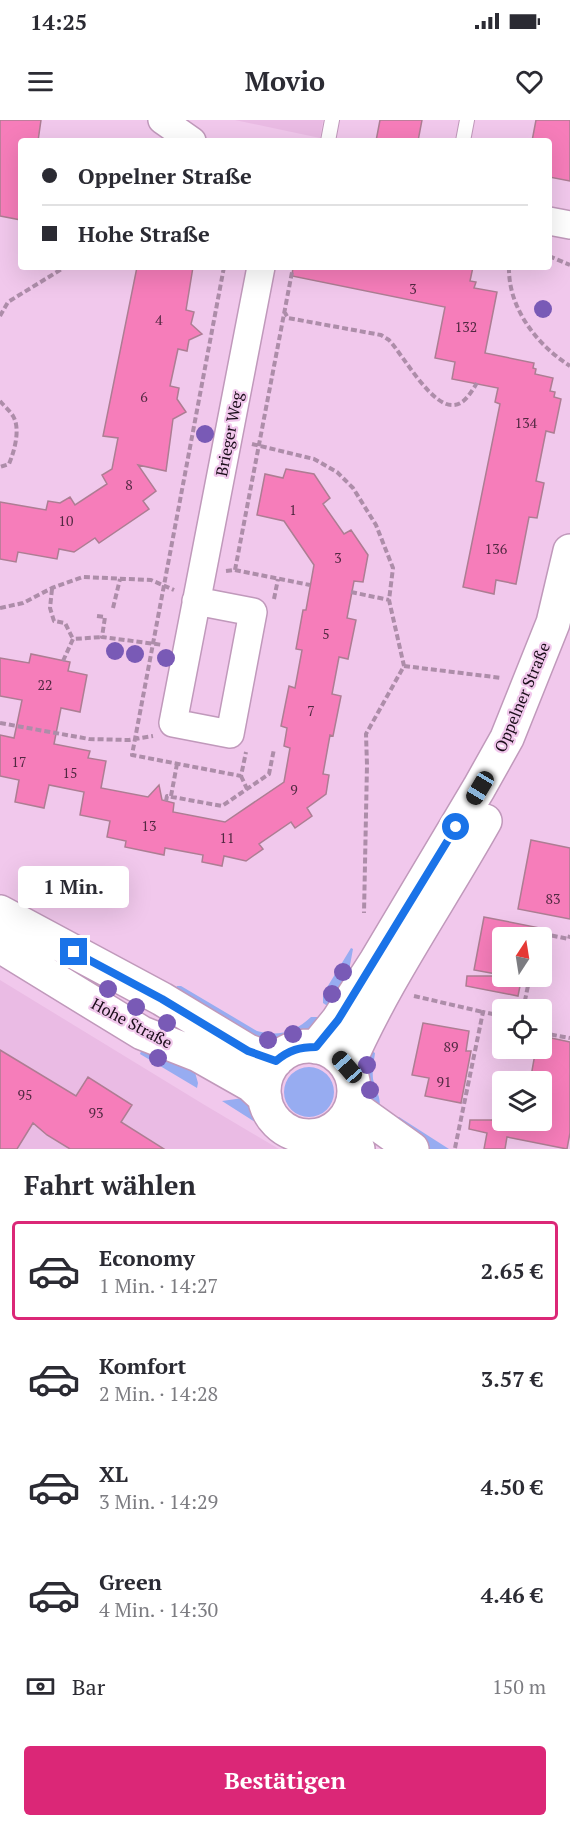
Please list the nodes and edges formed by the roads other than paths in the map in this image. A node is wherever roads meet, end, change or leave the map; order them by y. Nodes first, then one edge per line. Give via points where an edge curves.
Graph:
1 (162, 120) edge
2 (332, 120) edge
3 (467, 120) edge
4 (188, 138) edge
5 (329, 138) edge
6 (464, 138) edge
7 (552, 222) edge
8 (570, 225) edge
9 (260, 270) edge
10 (568, 567) edge
11 (199, 589) junction
12 (570, 628) edge
13 (0, 912) edge
14 (0, 946) edge
15 (316, 1047) junction
16 (276, 1061) junction
17 (347, 1067) junction
18 (265, 1098) junction
19 (352, 1106) junction
20 (327, 1133) junction
21 (358, 1149) edge
22 (412, 1149) edge

1 - 4 street
2 - 5 lane
3 - 6 lane
7 - 8 street
9 - 11 street, Brieger Weg
10 - 15 street, Oppelner Straße via 553,623 507,738 363,981
11 - 11 street, Brieger Weg via 254,612 230,734 173,723
12 - 17 street, Oppelner Straße via 554,680 510,776 361,1035
13 - 16 street, Hohe Straße via 162,999 248,1051
14 - 18 street, Hohe Straße via 142,1033 198,1055 251,1085
15 - 16 street via 295,1049
15 - 17 street via 328,1050
16 - 18 street via 266,1078
17 - 19 street via 353,1079
18 - 20 street via 274,1119 292,1133
19 - 20 street via 338,1126
19 - 22 street
20 - 21 street

